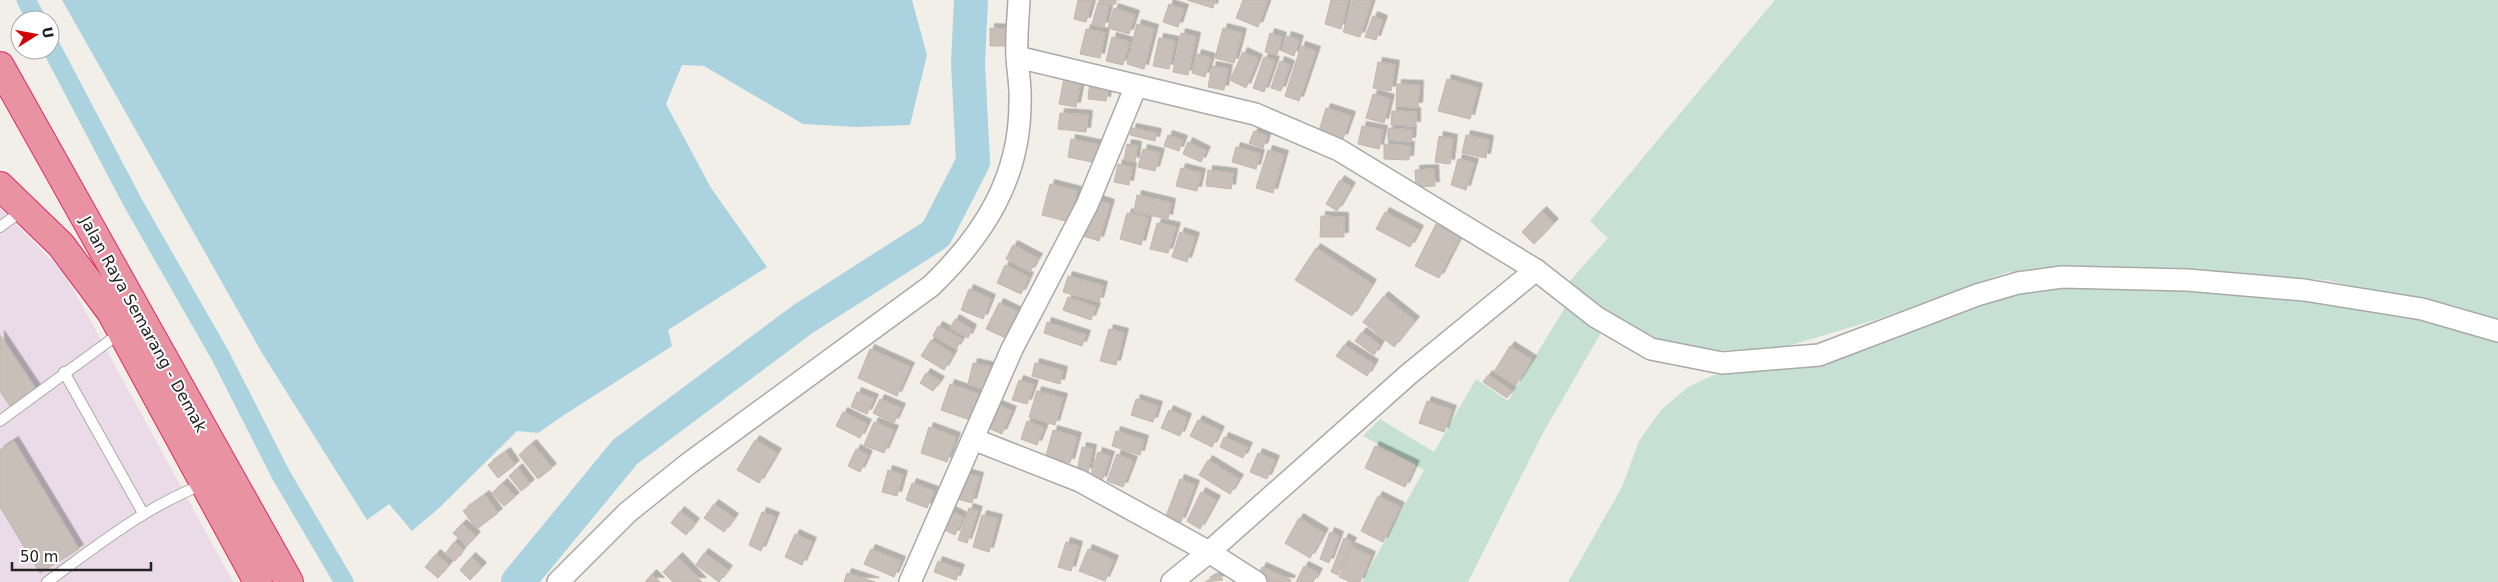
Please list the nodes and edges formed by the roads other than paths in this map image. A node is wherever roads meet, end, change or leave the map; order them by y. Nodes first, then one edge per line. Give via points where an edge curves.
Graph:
1 (1019, 0) edge
2 (1017, 57) junction
3 (0, 66) edge
4 (1136, 86) junction
5 (0, 186) edge
6 (24, 209) junction
7 (0, 227) edge
8 (1536, 270) junction
9 (122, 332) junction
10 (2498, 332) edge
11 (64, 372) junction
12 (0, 421) edge
13 (973, 439) junction
14 (205, 484) junction
15 (143, 513) junction
16 (1209, 552) junction
17 (561, 581) edge
18 (47, 582) edge
19 (258, 582) edge
20 (288, 582) edge
21 (910, 582) edge
22 (1172, 582) edge
23 (1256, 582) edge

1 - 2 street
2 - 4 street
2 - 17 street via 1019,126 1012,164 991,212 966,252 923,292 688,464 628,512
3 - 20 highway, Jalan Raya Semarang - Demak
4 - 8 street via 1255,114 1339,150
4 - 13 street via 1087,205 1012,349
5 - 6 highway, Jalan Raya Semarang - Demak
6 - 7 lane
6 - 9 highway, Jalan Raya Semarang - Demak via 61,245
8 - 10 street via 1596,317 1651,349 1722,364 1819,355 1977,295 2018,283 2062,276 2187,280 2304,290 2422,309
8 - 16 street via 1409,374
9 - 11 lane
9 - 14 highway, Jalan Raya Semarang - Demak
11 - 12 lane
11 - 15 lane
13 - 16 street via 1080,481
13 - 21 street
14 - 15 lane
14 - 19 highway, Jalan Raya Semarang - Demak
15 - 18 lane
16 - 22 street
16 - 23 street

